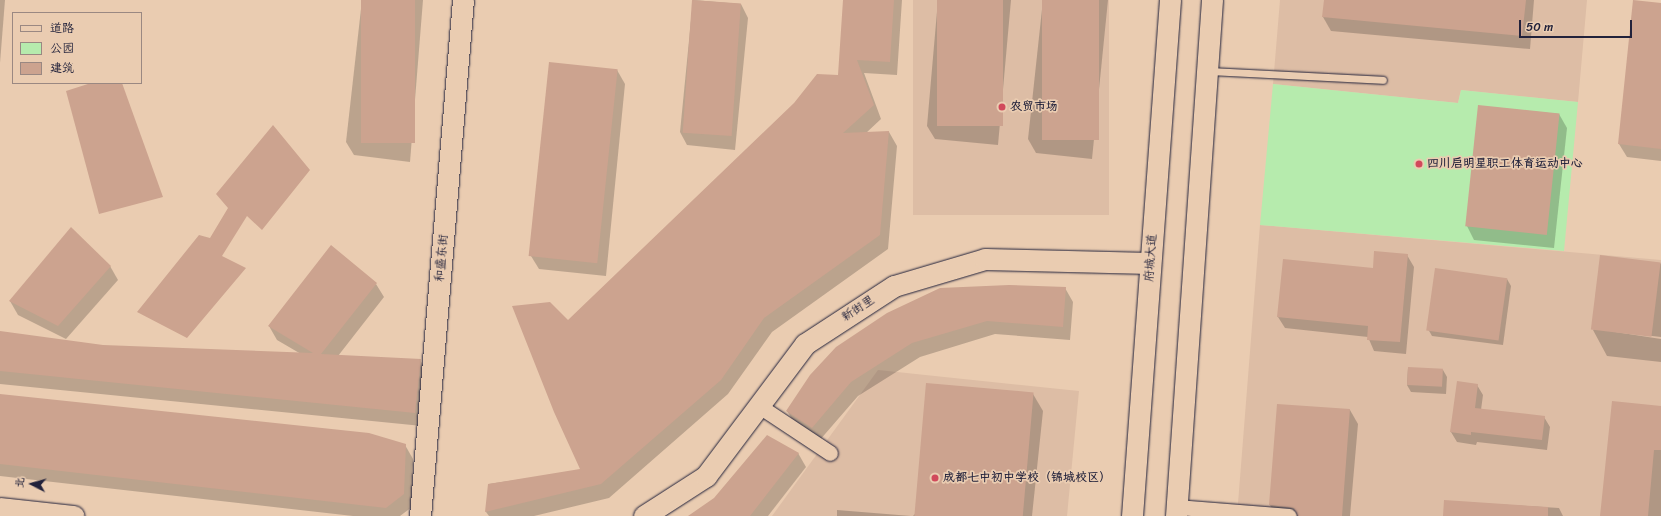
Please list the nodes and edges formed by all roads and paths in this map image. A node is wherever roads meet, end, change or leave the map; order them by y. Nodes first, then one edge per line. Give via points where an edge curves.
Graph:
1 (463, 0) edge
2 (1170, 0) edge
3 (1212, 0) edge
4 (1208, 70) junction
5 (1383, 80) dead end
6 (1150, 263) junction
7 (759, 406) junction
8 (830, 453) dead end
9 (0, 508) edge
10 (1177, 511) edge
11 (74, 516) edge
12 (420, 516) edge
13 (644, 516) edge
14 (1132, 516) edge
15 (1290, 516) edge

1 - 12 street, 和盛东街
2 - 6 street, 府城大道
3 - 4 street
4 - 5 lane
4 - 10 street
6 - 7 street, 新街里 via 985,260 894,286 805,344
6 - 14 street, 府城大道
7 - 8 street
7 - 13 street, 新街里 via 706,476
9 - 11 street
10 - 15 street

